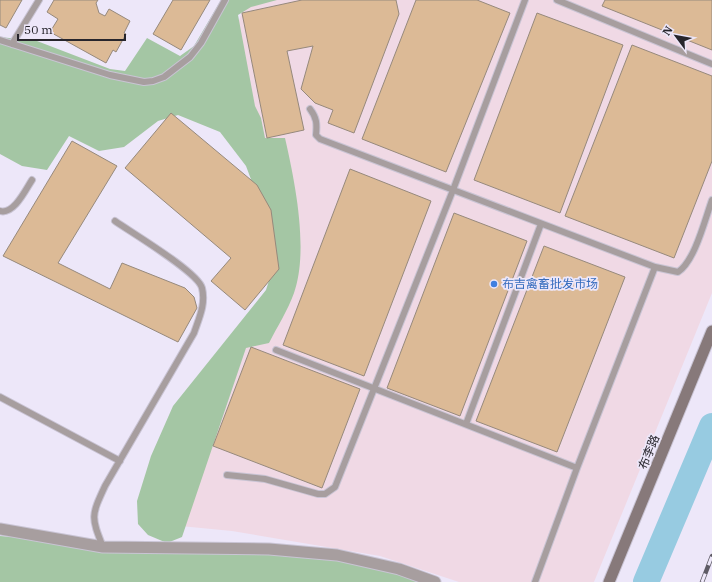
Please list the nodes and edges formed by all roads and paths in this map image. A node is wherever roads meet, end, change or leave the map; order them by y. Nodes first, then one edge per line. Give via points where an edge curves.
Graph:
1 (39, 0) edge
2 (225, 0) edge
3 (525, 0) edge
4 (557, 0) edge
5 (0, 40) edge
6 (12, 44) junction
7 (712, 64) edge
8 (310, 109) dead end
9 (32, 180) dead end
10 (453, 190) junction
11 (712, 200) edge
12 (0, 211) edge
13 (115, 222) dead end
14 (542, 224) junction
15 (654, 267) junction
16 (712, 331) edge
17 (276, 350) dead end
18 (374, 388) junction
19 (0, 397) edge
20 (466, 424) junction
21 (120, 461) junction
22 (577, 468) junction
23 (227, 475) dead end
24 (0, 529) edge
25 (103, 547) junction
26 (435, 582) edge
27 (535, 582) edge
28 (609, 582) edge

1 - 6 lane
2 - 6 lane via 201,43 190,57 164,77 153,81 144,82 110,75
3 - 10 lane
4 - 7 lane
5 - 6 lane
8 - 10 lane via 315,116 316,135 320,140
9 - 12 lane via 10,210
10 - 14 lane
10 - 18 lane
11 - 15 lane via 690,259 684,268 678,272
13 - 21 lane via 192,274 202,287 203,306 194,333
14 - 15 lane
14 - 20 lane
15 - 22 lane
16 - 28 main road, 布李路
17 - 18 lane
18 - 20 lane
18 - 23 lane via 335,487 325,494 307,492 265,479
19 - 21 lane
20 - 22 lane
21 - 25 lane via 95,509 94,524
22 - 27 lane
24 - 25 street
25 - 26 street via 269,549 337,555 399,569

